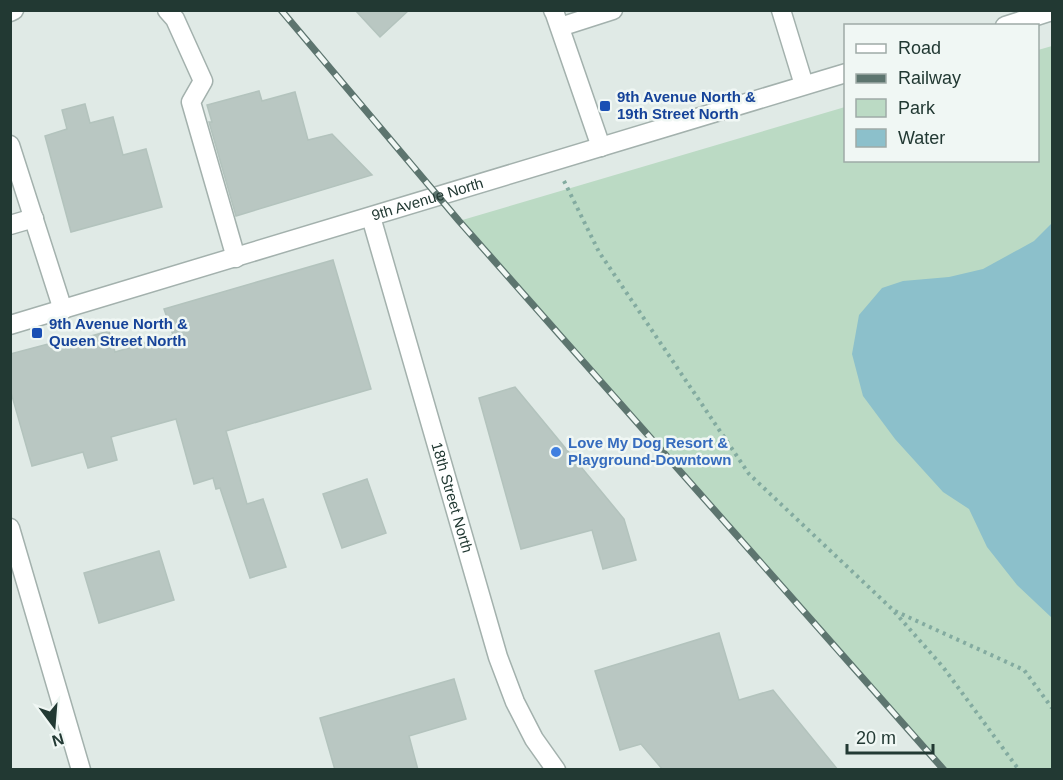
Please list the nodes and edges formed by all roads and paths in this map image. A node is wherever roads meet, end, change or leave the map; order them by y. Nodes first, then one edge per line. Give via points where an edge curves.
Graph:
1 (167, 10) edge
2 (613, 10) edge
3 (781, 10) edge
4 (1053, 11) edge
5 (556, 19) edge
6 (1011, 24) edge
7 (844, 74) edge
8 (804, 85) junction
9 (10, 145) edge
10 (601, 147) junction
11 (554, 162) junction
12 (371, 217) junction
13 (34, 218) junction
14 (10, 225) edge
15 (236, 258) junction
16 (63, 310) junction
17 (10, 325) edge
18 (10, 528) edge
19 (891, 609) junction
20 (1053, 708) edge
21 (81, 770) edge
22 (556, 770) edge
23 (1019, 770) edge

1 - 15 street via 176,19 203,81 191,102
2 - 5 street
3 - 8 street
4 - 6 street
5 - 10 street
7 - 8 street, 9th Avenue North
8 - 10 street, 9th Avenue North
9 - 13 street
10 - 11 street, 9th Avenue North
11 - 12 street, 9th Avenue North
11 - 19 path via 599,252 749,474
12 - 15 street, 9th Avenue North
12 - 22 street, 18th Street North via 498,657 515,702
13 - 14 street
13 - 16 street
15 - 16 street, 9th Avenue North
16 - 17 street, 9th Avenue North
18 - 21 street
19 - 20 path via 1024,670
19 - 23 path via 943,668

